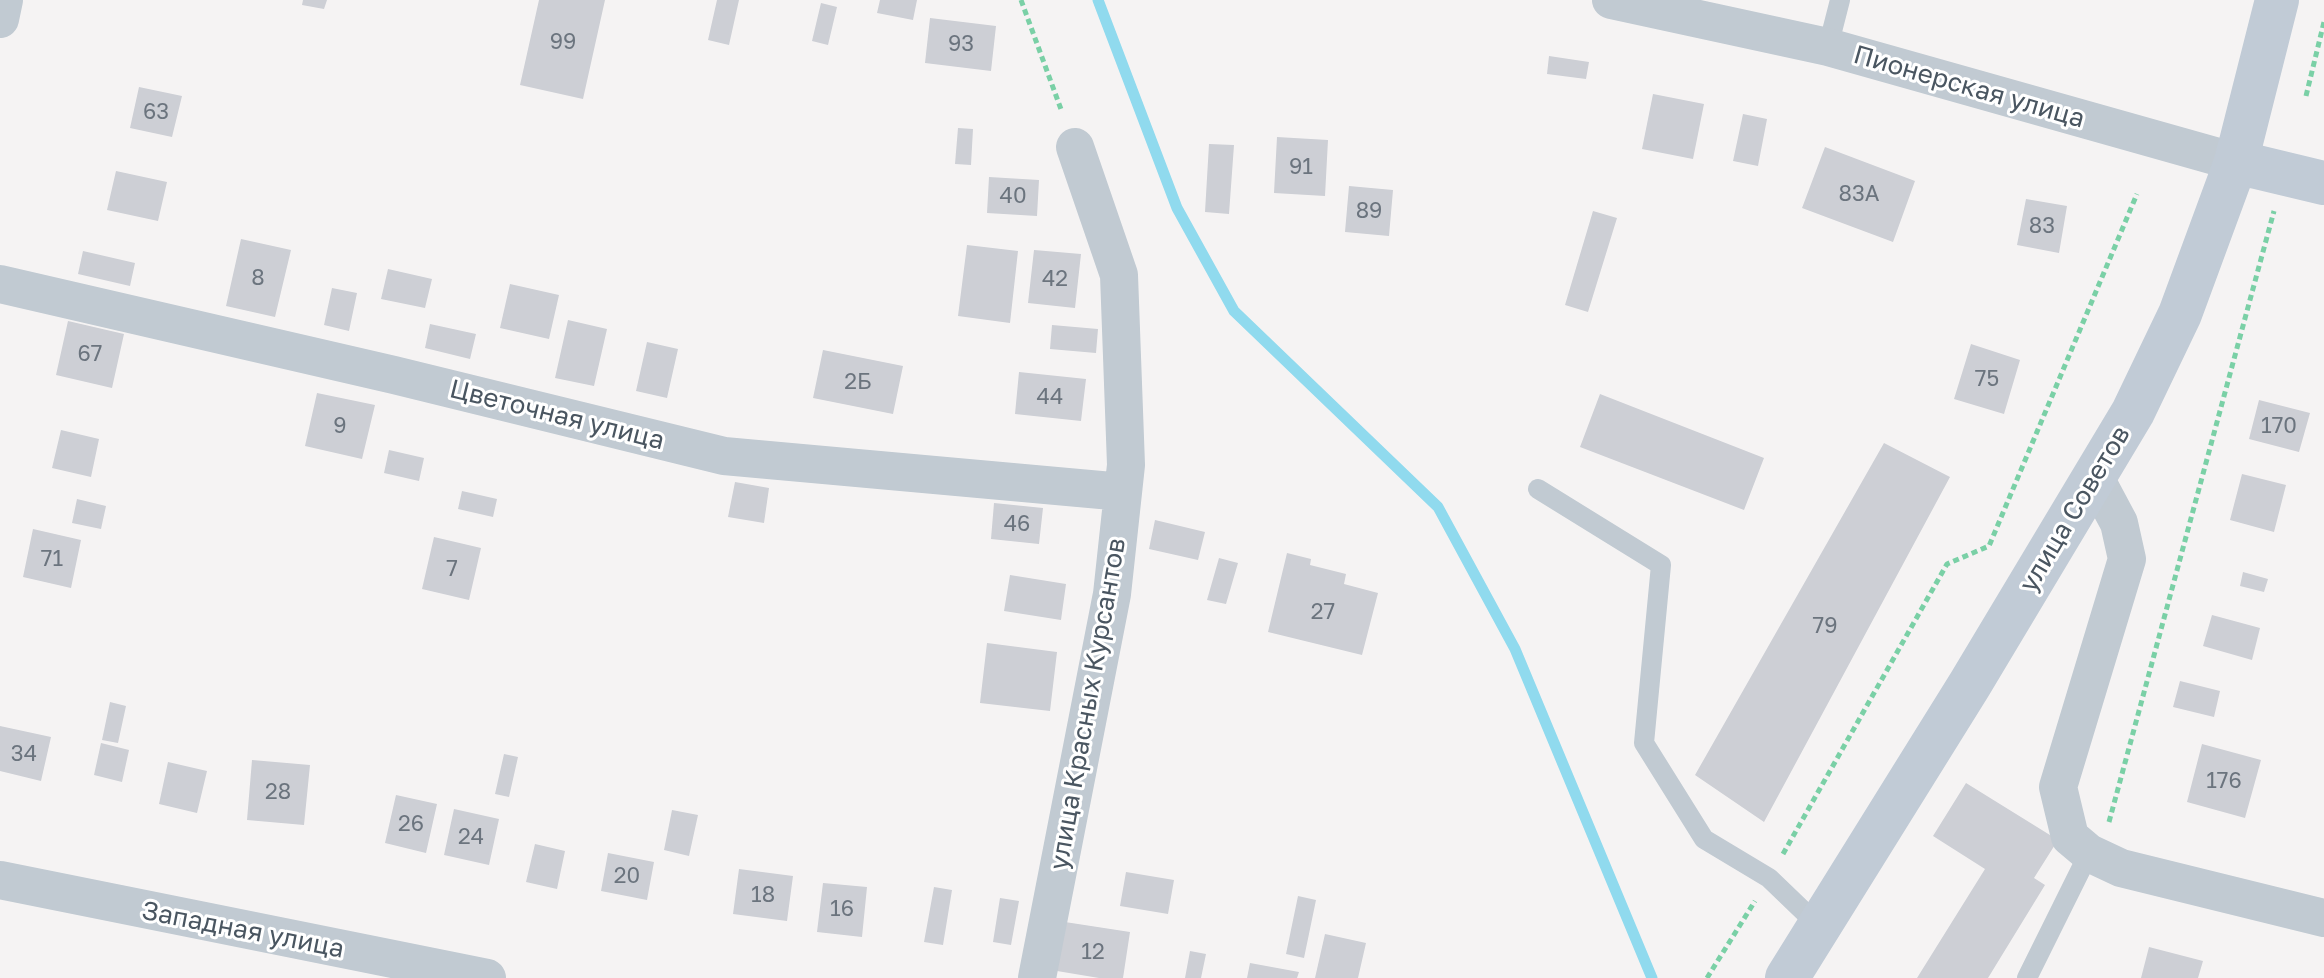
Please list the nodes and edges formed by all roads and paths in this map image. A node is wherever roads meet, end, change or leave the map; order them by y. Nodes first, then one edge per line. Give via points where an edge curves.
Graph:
1 (4, 0) edge
2 (1021, 0) edge
3 (1611, 0) edge
4 (1840, 0) edge
5 (2277, 0) edge
6 (0, 19) edge
7 (2324, 22) edge
8 (1828, 47) junction
9 (2306, 96) dead end
10 (1075, 147) joint
11 (2236, 162) junction
12 (2324, 183) edge
13 (2137, 194) dead end
14 (2274, 211) dead end
15 (0, 284) edge
16 (2095, 478) junction
17 (1538, 489) dead end
18 (1123, 492) junction
19 (2089, 853) junction
20 (1769, 878) junction
21 (0, 880) edge
22 (2324, 918) edge
23 (1820, 927) junction
24 (487, 978) edge
25 (1037, 978) edge
26 (1707, 978) edge
27 (1787, 978) edge
28 (2027, 978) edge

1 - 6 street
2 - 10 path
3 - 8 street, Пионерская улица
4 - 8 lane
5 - 11 main road, улица Советов
7 - 9 path
8 - 11 street, Пионерская улица
10 - 18 street, улица Красных Курсантов via 1119,275
11 - 12 main road, Пионерская улица
11 - 16 main road, улица Советов via 2180,314
13 - 20 path via 1989,546 1947,564
14 - 19 path via 2108,827
15 - 18 street, Цветочная улица via 724,456
16 - 19 street via 2119,523 2127,559 2058,787 2070,837
16 - 23 main road, улица Советов
17 - 20 lane via 1661,565 1644,743 1704,839
18 - 25 street, улица Красных Курсантов via 1112,594
19 - 22 street via 2121,868
19 - 28 lane
20 - 23 lane
20 - 26 path
21 - 24 street, Западная улица
23 - 27 main road, улица Советов

